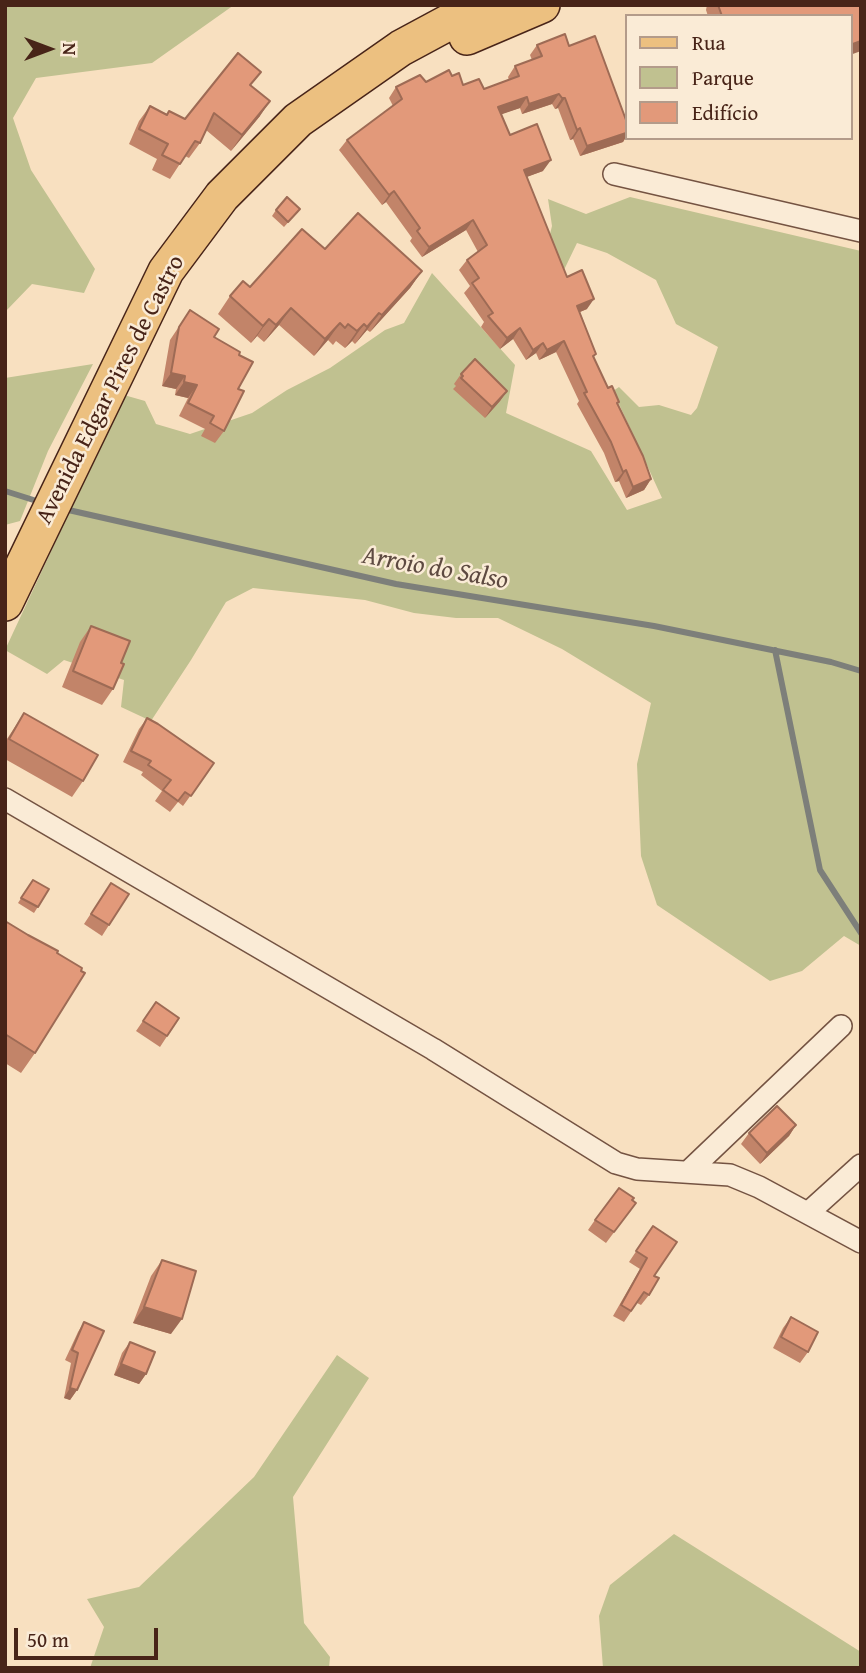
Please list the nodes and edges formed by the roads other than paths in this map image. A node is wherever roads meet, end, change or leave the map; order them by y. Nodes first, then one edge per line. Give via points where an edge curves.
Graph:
1 (489, 5) edge
2 (542, 5) edge
3 (359, 78) junction
4 (614, 174) dead end
5 (861, 231) edge
6 (5, 603) edge
7 (5, 799) edge
8 (841, 1026) dead end
9 (861, 1165) edge
10 (688, 1172) junction
11 (808, 1213) junction
12 (861, 1242) edge

1 - 3 main road, Avenida Edgar Pires de Castro via 401,48
2 - 3 main road, Avenida Edgar Pires de Castro
3 - 6 main road, Avenida Edgar Pires de Castro via 298,120 222,196 166,271
4 - 5 street
7 - 10 street via 433,1049 616,1163
8 - 10 street
9 - 11 street
10 - 11 street via 730,1175
11 - 12 street

